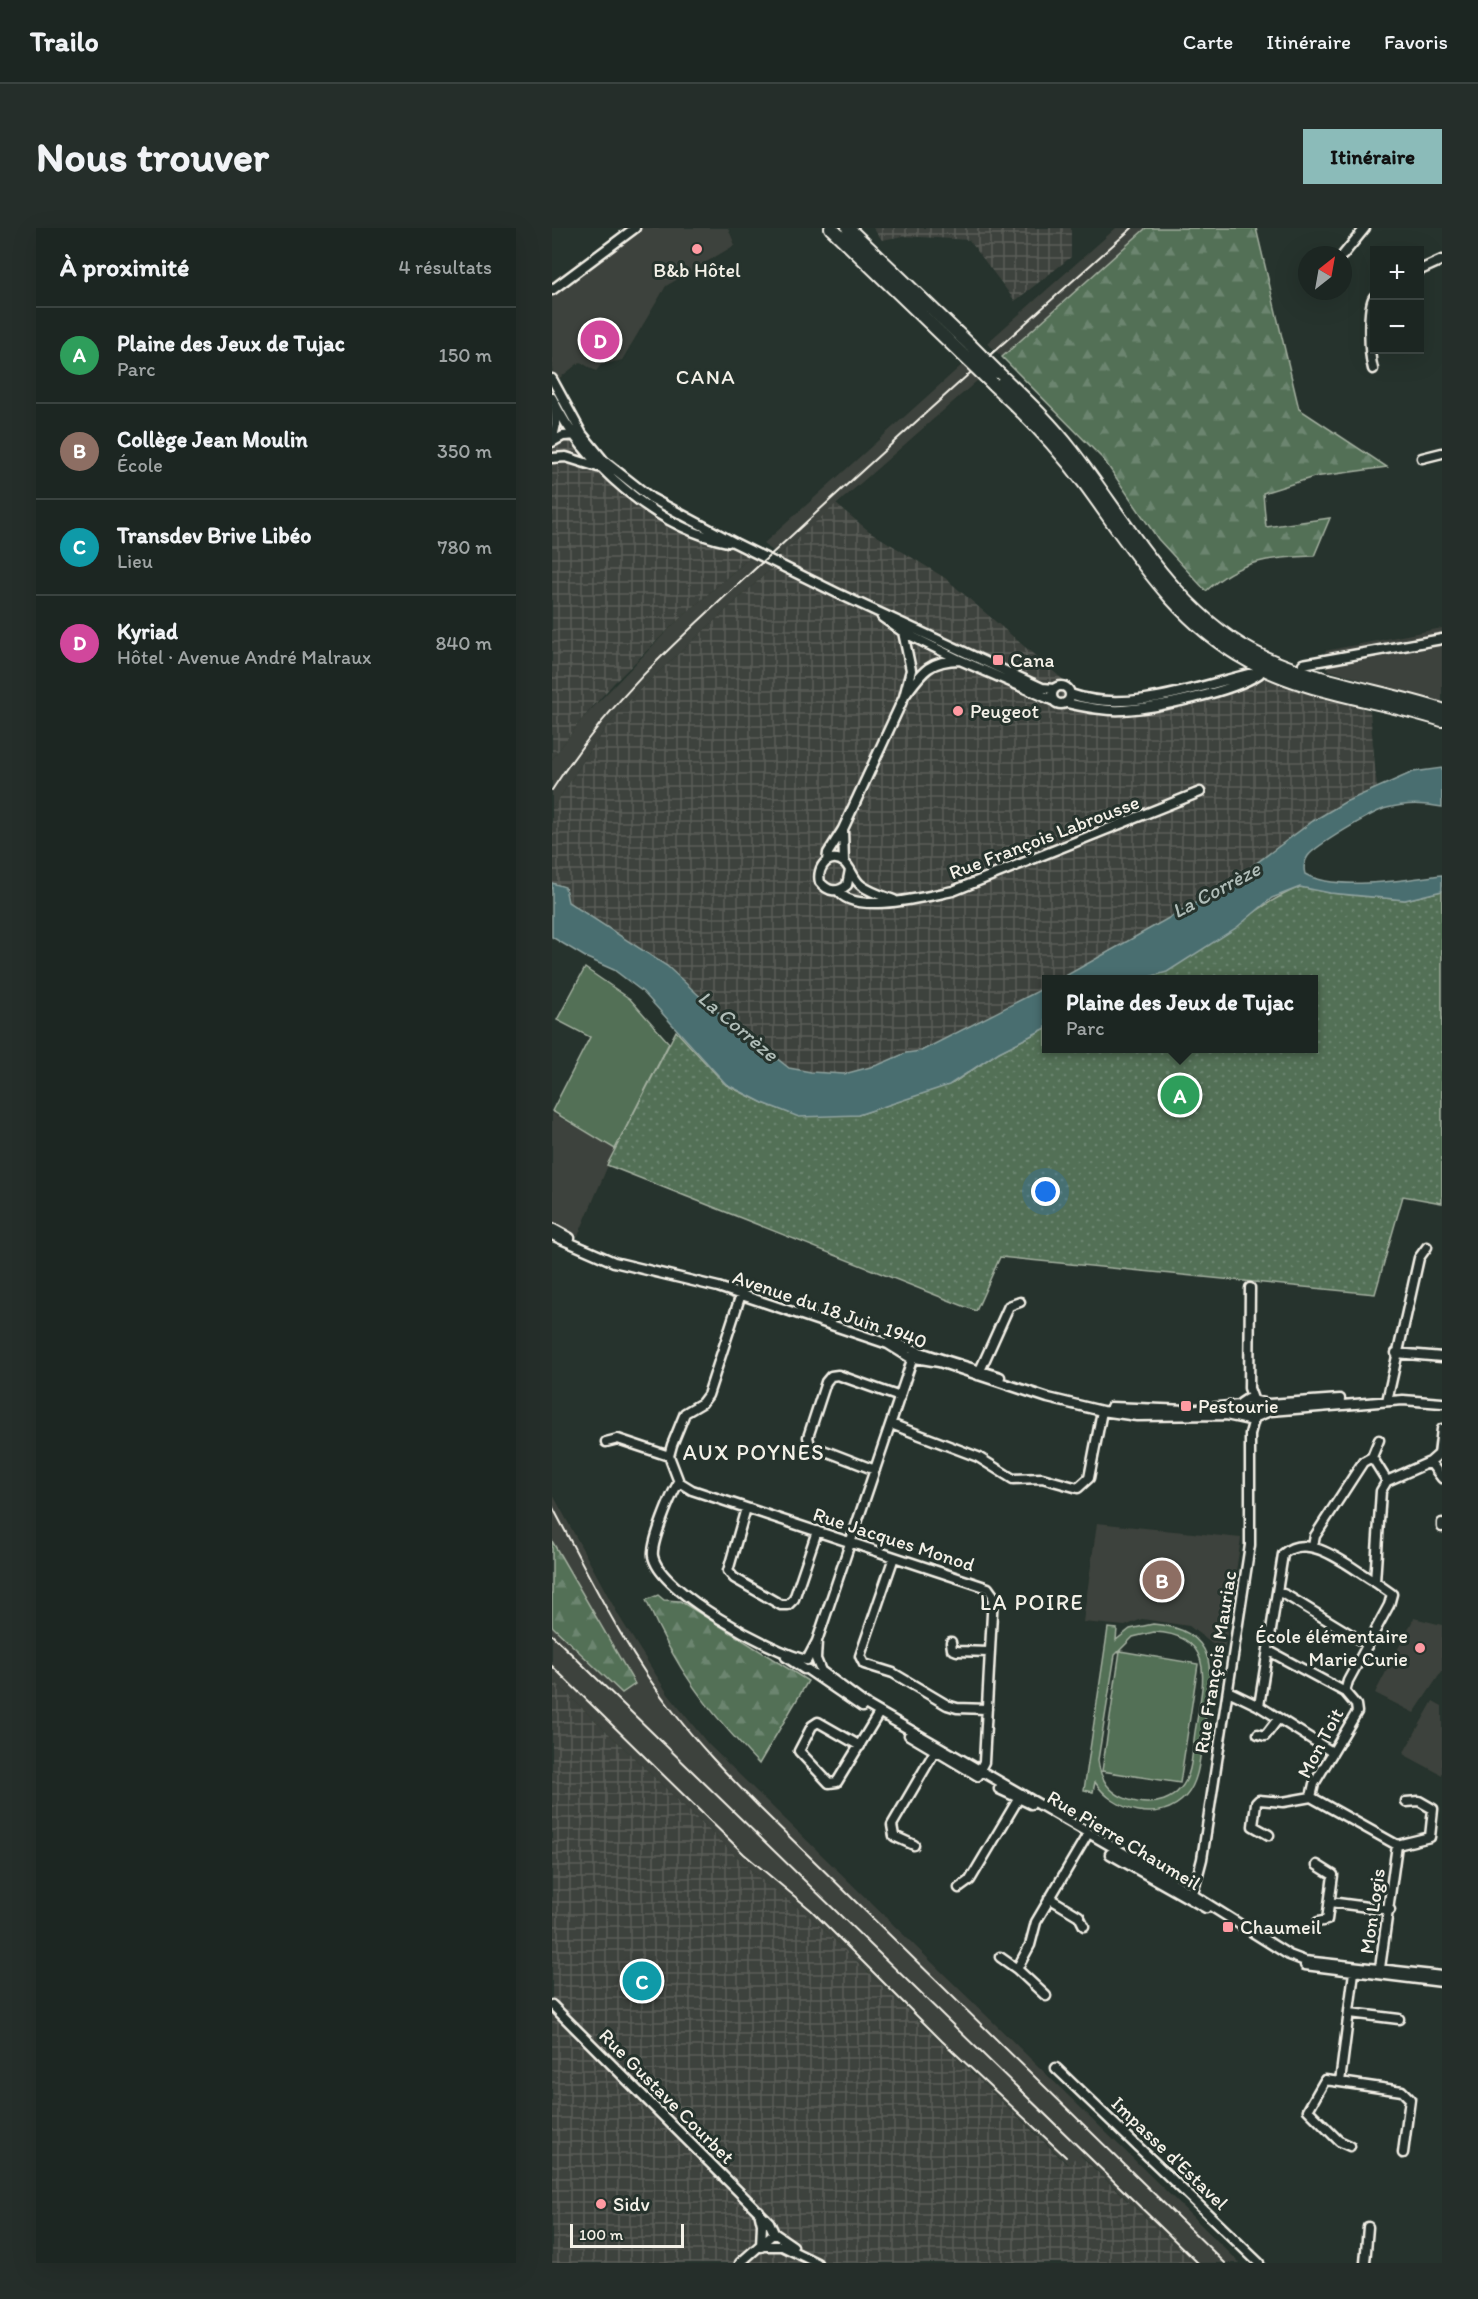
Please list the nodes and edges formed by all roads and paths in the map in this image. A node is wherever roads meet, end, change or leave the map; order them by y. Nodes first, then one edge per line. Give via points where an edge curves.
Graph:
1 (635, 228) edge
2 (831, 228) edge
3 (849, 228) edge
4 (1365, 228) edge
5 (1350, 246) edge
6 (1442, 260) edge
7 (1424, 268) edge
8 (552, 290) edge
9 (1373, 300) edge
10 (967, 350) junction
11 (1373, 369) dead end
12 (995, 378) junction
13 (552, 379) edge
14 (553, 401) edge
15 (578, 437) junction
16 (552, 442) edge
17 (1442, 453) edge
18 (552, 458) edge
19 (566, 458) junction
20 (1422, 458) dead end
21 (599, 468) junction
22 (735, 543) junction
23 (872, 609) junction
24 (913, 627) junction
25 (903, 632) junction
26 (1442, 639) edge
27 (928, 642) junction
28 (908, 652) junction
29 (971, 655) junction
30 (960, 660) junction
31 (1303, 664) dead end
32 (933, 665) junction
33 (1054, 689) junction
34 (904, 697) junction
35 (1069, 698) junction
36 (1052, 700) junction
37 (1442, 710) edge
38 (1442, 720) edge
39 (1200, 792) dead end
40 (843, 829) junction
41 (827, 861) junction
42 (844, 862) junction
43 (850, 870) junction
44 (863, 887) junction
45 (838, 890) junction
46 (897, 901) junction
47 (869, 903) junction
48 (552, 1228) edge
49 (552, 1235) edge
50 (1427, 1247) dead end
51 (1250, 1288) dead end
52 (741, 1293) junction
53 (1020, 1302) dead end
54 (1396, 1353) junction
55 (914, 1354) junction
56 (1442, 1357) edge
57 (979, 1373) junction
58 (900, 1397) junction
59 (1442, 1397) edge
60 (1386, 1399) junction
61 (1248, 1402) junction
62 (1442, 1403) edge
63 (1102, 1411) junction
64 (1250, 1418) junction
65 (891, 1424) junction
66 (1442, 1429) edge
67 (1379, 1440) dead end
68 (606, 1442) dead end
69 (1441, 1454) edge
70 (669, 1456) junction
71 (1372, 1457) junction
72 (1430, 1462) junction
73 (875, 1470) junction
74 (1442, 1478) edge
75 (1387, 1481) junction
76 (679, 1482) junction
77 (746, 1508) junction
78 (817, 1531) junction
79 (851, 1541) junction
80 (1313, 1546) junction
81 (894, 1557) junction
82 (1374, 1582) junction
83 (1278, 1592) junction
84 (951, 1642) dead end
85 (1368, 1646) junction
86 (1269, 1651) junction
87 (989, 1652) junction
88 (810, 1664) junction
89 (1228, 1691) junction
90 (1345, 1692) junction
91 (1259, 1706) junction
92 (987, 1709) junction
93 (878, 1714) junction
94 (1278, 1719) junction
95 (1258, 1734) dead end
96 (860, 1746) junction
97 (937, 1748) junction
98 (1332, 1752) junction
99 (978, 1773) junction
100 (1020, 1796) junction
101 (1311, 1797) junction
102 (1406, 1802) dead end
103 (1358, 1823) joint
104 (1269, 1835) dead end
105 (1086, 1837) junction
106 (914, 1845) dead end
107 (1397, 1845) junction
108 (1317, 1865) dead end
109 (959, 1888) dead end
110 (1192, 1897) junction
111 (1049, 1898) junction
112 (1330, 1902) junction
113 (1389, 1910) junction
114 (1318, 1922) dead end
115 (1084, 1926) dead end
116 (1000, 1957) dead end
117 (1364, 1966) junction
118 (1380, 1968) junction
119 (1017, 1969) junction
120 (1354, 1972) junction
121 (1442, 1976) edge
122 (1389, 1977) junction
123 (1442, 1982) edge
124 (1046, 1996) dead end
125 (552, 2005) edge
126 (1350, 2013) junction
127 (1399, 2019) dead end
128 (1056, 2068) dead end
129 (1340, 2082) junction
130 (1350, 2146) dead end
131 (1403, 2153) dead end
132 (766, 2223) junction
133 (1368, 2227) dead end
134 (776, 2235) junction
135 (761, 2247) junction
136 (805, 2256) junction
137 (740, 2263) edge
138 (817, 2263) edge
139 (1259, 2263) edge
140 (1365, 2263) edge

1 - 8 street
2 - 10 highway
3 - 10 highway
4 - 5 street
6 - 7 street
9 - 11 street via 1369,310
10 - 12 highway, bridge
12 - 37 highway via 1063,441 1161,571 1215,626 1262,657 1308,674
12 - 38 highway via 1063,456 1154,580 1204,631 1248,661 1283,676
13 - 15 street
14 - 15 street
14 - 16 street via 556,424
15 - 16 street via 563,436
15 - 19 street
15 - 21 street
15 - 22 street via 651,498
17 - 20 street
18 - 19 street
19 - 21 street
21 - 22 street via 676,522 714,539
22 - 23 street
23 - 24 street
23 - 25 street
24 - 27 street
24 - 29 street
25 - 27 street
25 - 28 street, Rue François Labrousse
26 - 31 street
27 - 28 street
27 - 29 street
27 - 30 street
27 - 32 street
28 - 34 street, Rue François Labrousse via 910,670
29 - 33 street via 1042,688
30 - 32 street
30 - 36 street
32 - 34 street, Rue François Labrousse via 924,669
33 - 35 street via 1066,688
33 - 36 street
34 - 40 street, Rue François Labrousse
35 - 35 street via 1100,709 1142,708 1225,688 1259,674 1129,701
35 - 36 street
39 - 46 street, Rue François Labrousse via 978,884
40 - 41 street, Rue François Labrousse
40 - 42 street, Rue François Labrousse
41 - 42 street
41 - 45 street, Rue François Labrousse via 819,870 820,882 828,889
42 - 43 street
43 - 44 street
43 - 45 street via 847,885
44 - 46 street
44 - 47 street
45 - 47 street, Rue François Labrousse via 849,901
46 - 47 street, Rue François Labrousse
48 - 52 street, Avenue du 18 Juin 1940 via 605,1254
49 - 52 street, Avenue du 18 Juin 1940 via 614,1262
50 - 54 street via 1419,1258
51 - 61 street
52 - 55 street, Avenue du 18 Juin 1940
52 - 55 street, Avenue du 18 Juin 1940 via 848,1324
52 - 70 street via 708,1395 682,1417
53 - 57 street via 1009,1306
54 - 56 street
54 - 60 street
55 - 57 street, Avenue du 18 Juin 1940
55 - 58 street
57 - 61 street, Avenue du 18 Juin 1940 via 1081,1404 1161,1410
57 - 63 street, Avenue du 18 Juin 1940
58 - 65 street
58 - 73 street via 838,1375 826,1382 808,1437 810,1445
59 - 60 street, Avenue du 18 Juin 1940 via 1421,1394
60 - 61 street, Avenue du 18 Juin 1940
60 - 62 street, Avenue du 18 Juin 1940
60 - 64 street, Avenue du 18 Juin 1940 via 1270,1411
61 - 64 street via 1239,1412
61 - 64 street via 1260,1407
63 - 64 street, Avenue du 18 Juin 1940 via 1137,1416
63 - 65 street via 1089,1478 1078,1488 1042,1478 1013,1479 978,1456
64 - 89 street, Rue François Mauriac via 1250,1545
65 - 73 street
66 - 69 street
67 - 71 street
68 - 70 street via 618,1439
69 - 72 street
70 - 76 street
71 - 75 street
71 - 80 street via 1363,1462 1315,1536
72 - 74 street
72 - 75 street
73 - 79 street
75 - 82 street via 1381,1491
76 - 77 street, Rue Jacques Monod
76 - 88 street via 653,1552 672,1585 689,1599 784,1654
77 - 78 street, Rue Jacques Monod
77 - 78 street via 728,1571 781,1605 794,1599
78 - 79 street, Rue Jacques Monod
79 - 81 street, Rue Jacques Monod
79 - 88 street
80 - 82 street
80 - 83 street via 1290,1548 1283,1554
81 - 87 street, Rue Jacques Monod via 988,1588 993,1595
81 - 92 street via 860,1656 864,1664 893,1673 947,1705
82 - 85 street via 1392,1594
83 - 85 street
83 - 86 street
84 - 87 street via 952,1649 957,1651
85 - 90 street
86 - 90 street
86 - 91 street
87 - 92 street, Rue Jacques Monod
88 - 93 street, Rue Pierre Chaumeil
89 - 91 street
89 - 110 street, Rue François Mauriac via 1202,1859
90 - 98 street, Mon Toit via 1356,1705 1356,1712
91 - 94 street
92 - 99 street, Rue Jacques Monod via 984,1762
93 - 96 street
93 - 97 street, Rue Pierre Chaumeil
94 - 95 street via 1265,1736
94 - 98 street
96 - 96 street via 833,1784 799,1751 818,1722
97 - 99 street, Rue Pierre Chaumeil
97 - 106 street via 892,1825 894,1836
98 - 101 street, Mon Toit
99 - 100 street, Rue Pierre Chaumeil
100 - 105 street, Rue Pierre Chaumeil
100 - 109 street via 970,1880
100 - 110 street, Rue Pierre Chaumeil
101 - 103 street, Mon Toit
101 - 104 street, Mon Toit via 1283,1802 1259,1800 1253,1826
102 - 107 street, Mon Logis via 1419,1801 1433,1809 1430,1837
103 - 107 street, Mon Logis
105 - 110 street, Rue Pierre Chaumeil
105 - 111 street
107 - 113 street, Mon Logis
108 - 112 street via 1333,1875
110 - 117 street, Rue Pierre Chaumeil via 1289,1955
110 - 120 street, Rue Pierre Chaumeil via 1288,1959
111 - 115 street via 1079,1916
111 - 119 street
112 - 113 street
112 - 114 street via 1327,1920
113 - 118 street, Mon Logis
116 - 119 street
117 - 118 street, Rue Pierre Chaumeil
117 - 120 street
118 - 121 street, Rue Pierre Chaumeil
118 - 122 street, Mon Logis
119 - 124 street
120 - 122 street, Rue Pierre Chaumeil
120 - 126 street
122 - 123 street, Rue Pierre Chaumeil
125 - 132 street, Rue Gustave Courbet via 759,2210
126 - 127 street
126 - 129 street
128 - 139 street, Impasse d'Estavel
129 - 130 street via 1325,2080 1308,2110 1339,2141
129 - 131 street via 1402,2091 1410,2099
132 - 134 street, Rue Gustave Courbet
132 - 135 street
133 - 140 street
134 - 135 street
134 - 136 street
135 - 136 street via 782,2246
135 - 137 street
136 - 138 street

